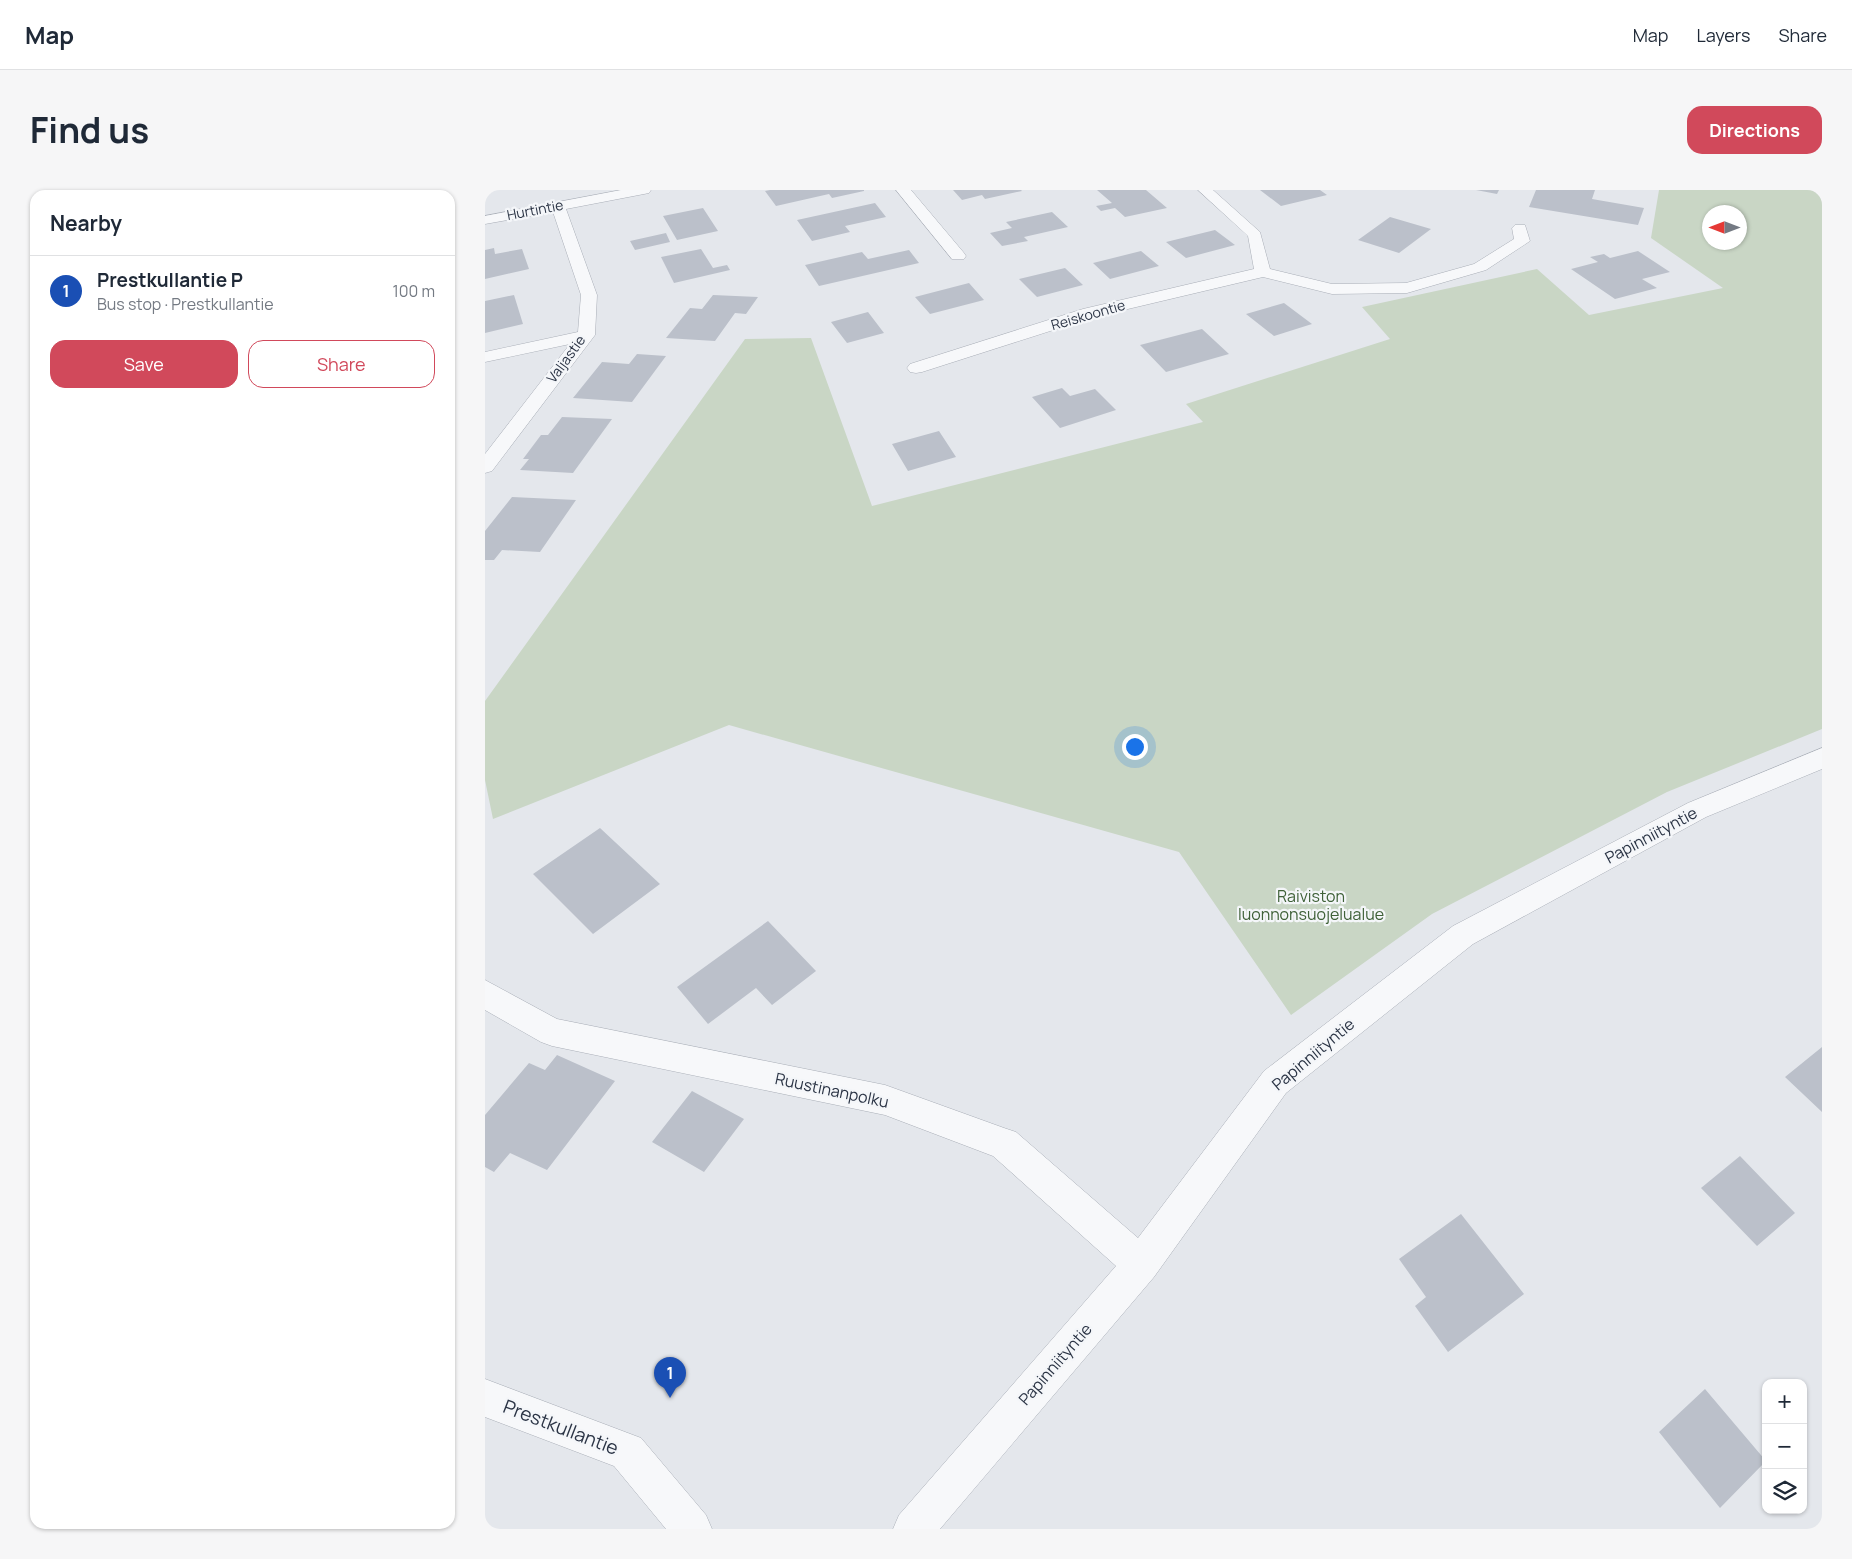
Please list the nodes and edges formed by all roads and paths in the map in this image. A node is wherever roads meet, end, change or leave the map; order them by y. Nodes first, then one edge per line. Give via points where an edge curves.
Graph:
1 (644, 190) edge
2 (903, 190) edge
3 (1205, 190) edge
4 (598, 194) edge
5 (558, 206) junction
6 (485, 220) edge
7 (1520, 228) dead end
8 (958, 256) dead end
9 (1263, 272) junction
10 (586, 335) junction
11 (485, 357) edge
12 (916, 368) dead end
13 (485, 467) edge
14 (1822, 758) edge
15 (485, 994) edge
16 (1141, 1264) junction
17 (485, 1398) edge
18 (692, 1529) edge
19 (913, 1529) edge

1 - 4 street, Hurtintie
2 - 8 street
3 - 9 street via 1255,235
4 - 5 street, Hurtintie
5 - 6 street, Hurtintie
5 - 10 street, Valjastie via 589,295
7 - 9 street via 1522,241 1480,267 1407,288 1332,289
9 - 12 street, Reiskoontie via 1089,313
10 - 11 street
10 - 13 street, Valjastie
14 - 16 street, Papinniityntie via 1697,810 1463,935 1275,1082
15 - 16 street, Ruustinanpolku via 552,1032 885,1100 1004,1144
16 - 19 street, Papinniityntie
17 - 18 street, Prestkullantie via 627,1452

